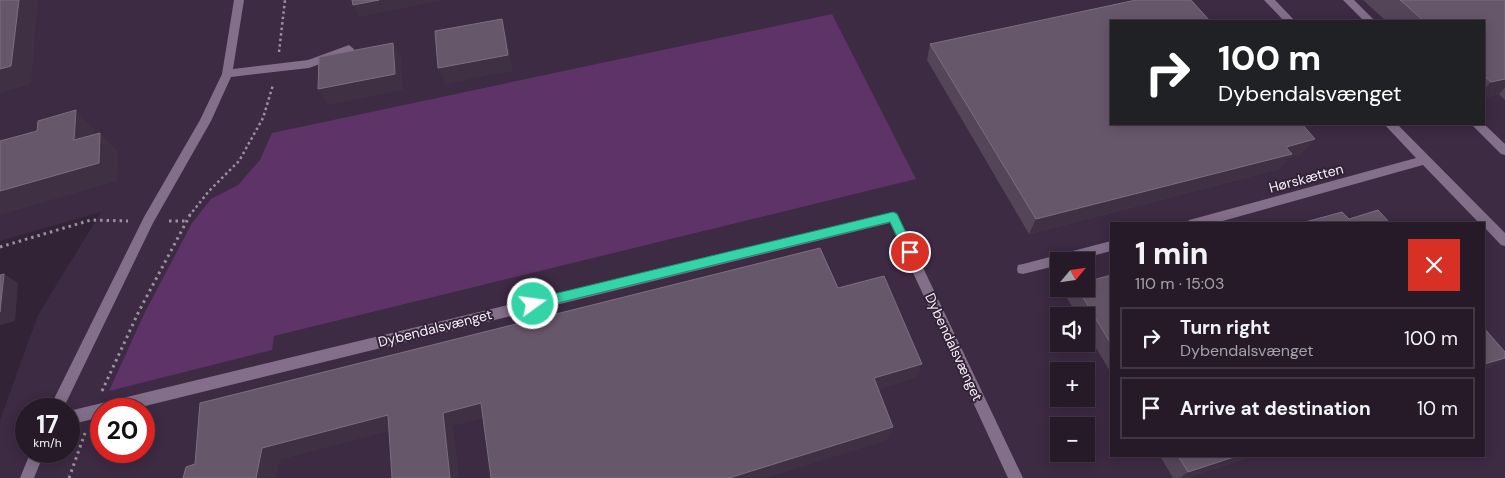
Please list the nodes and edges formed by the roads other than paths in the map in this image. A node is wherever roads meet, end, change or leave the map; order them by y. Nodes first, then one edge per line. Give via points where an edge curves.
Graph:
1 (239, 0) edge
2 (1269, 0) edge
3 (1348, 0) edge
4 (1289, 20) edge
5 (1369, 20) edge
6 (349, 49) edge
7 (227, 74) junction
8 (1391, 125) edge
9 (1478, 125) edge
10 (1505, 151) edge
11 (1426, 160) junction
12 (1200, 222) edge
13 (1505, 241) edge
14 (1110, 246) edge
15 (1023, 269) dead end
16 (61, 398) edge
17 (148, 398) edge
18 (33, 463) edge
19 (27, 478) edge
20 (1016, 478) edge

1 - 7 street
2 - 4 street
3 - 5 street
6 - 7 street via 309,64
7 - 16 street via 205,121 148,221
8 - 11 street
9 - 10 street
11 - 12 street, Hørskætten
11 - 13 street
14 - 15 street
17 - 20 street, Dybendalsvænget via 893,217
18 - 19 street

